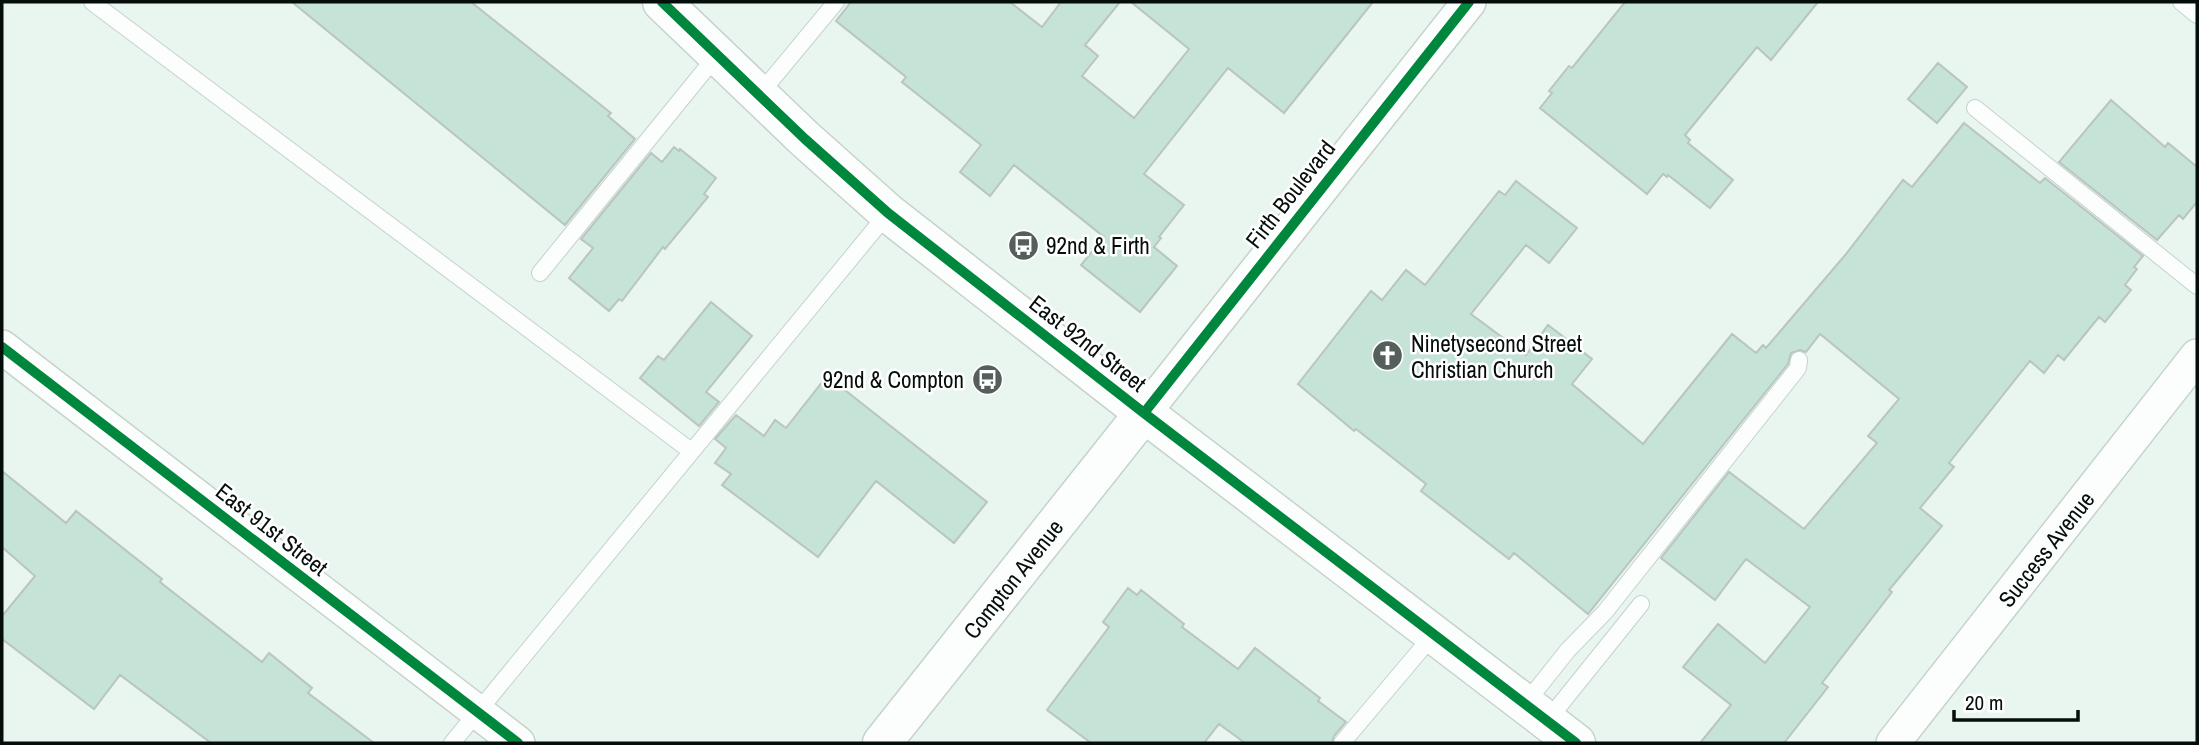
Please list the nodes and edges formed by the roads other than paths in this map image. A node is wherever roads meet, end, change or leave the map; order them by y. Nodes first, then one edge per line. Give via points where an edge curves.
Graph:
1 (92, 2) edge
2 (662, 2) edge
3 (836, 2) edge
4 (1469, 2) edge
5 (2181, 2) edge
6 (2197, 15) edge
7 (717, 55) junction
8 (759, 95) junction
9 (1975, 108) dead end
10 (888, 213) junction
11 (540, 273) dead end
12 (2197, 286) edge
13 (2, 347) edge
14 (2197, 356) edge
15 (1799, 360) dead end
16 (1144, 413) junction
17 (691, 452) junction
18 (1641, 604) dead end
19 (1434, 634) junction
20 (477, 712) junction
21 (1549, 723) edge
22 (452, 743) edge
23 (518, 743) edge
24 (882, 743) edge
25 (1342, 743) edge
26 (1893, 743) edge

1 - 17 lane
2 - 7 street, East 92nd Street
3 - 8 lane
4 - 16 street, Firth Boulevard
5 - 6 lane
7 - 8 street, East 92nd Street
7 - 11 lane
8 - 10 street, East 92nd Street
9 - 12 lane
10 - 16 street, East 92nd Street
10 - 17 lane
13 - 20 street, East 91st Street
14 - 26 street, Success Avenue
15 - 21 lane via 1798,368 1613,601 1568,650
16 - 19 street, East 92nd Street
16 - 24 street, Compton Avenue
17 - 20 lane
18 - 21 lane
19 - 21 street, East 92nd Street
19 - 25 lane
20 - 22 lane
20 - 23 street, East 91st Street

